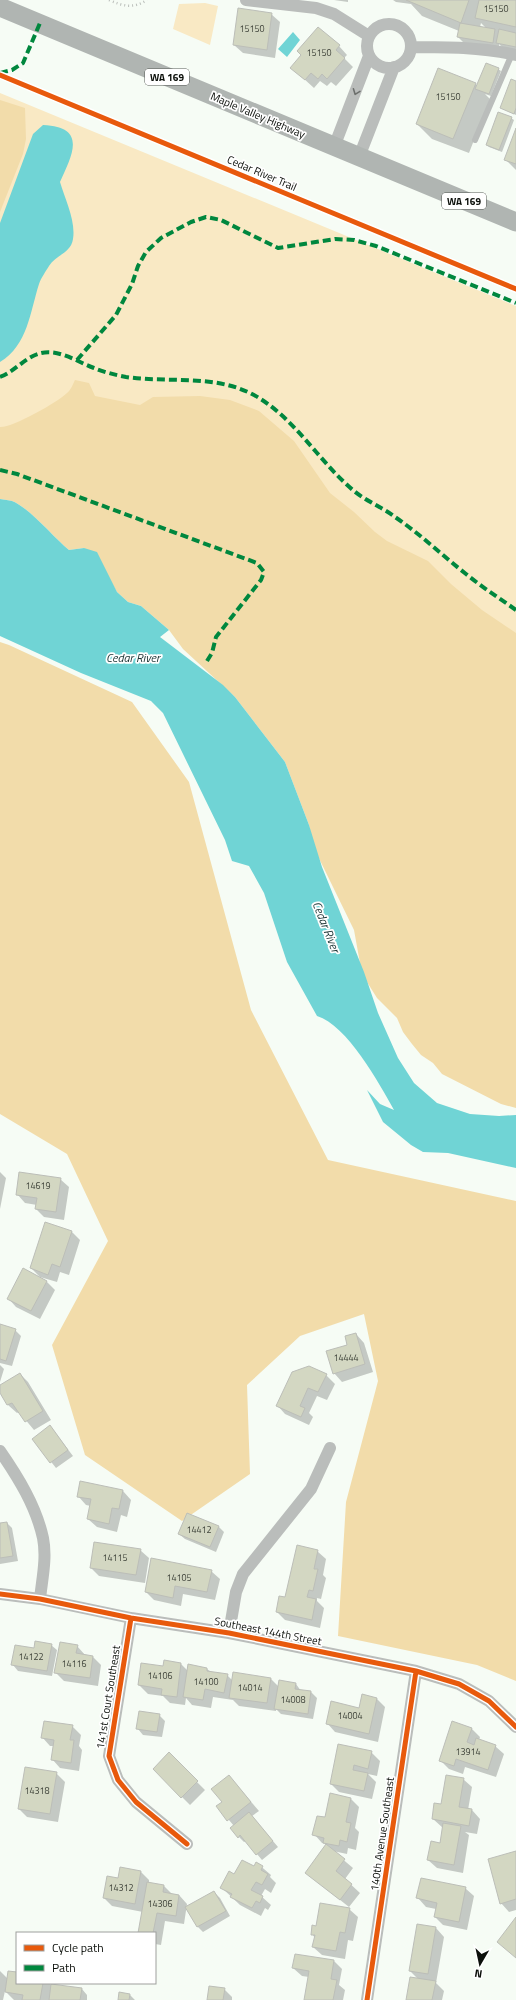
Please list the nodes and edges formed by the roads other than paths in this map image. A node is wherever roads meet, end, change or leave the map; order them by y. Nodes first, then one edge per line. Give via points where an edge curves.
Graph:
1 (246, 0) edge
2 (0, 7) edge
3 (369, 36) junction
4 (411, 46) junction
5 (514, 55) edge
6 (369, 56) junction
7 (394, 67) junction
8 (475, 140) dead end
9 (334, 147) junction
10 (359, 157) junction
11 (516, 222) edge
12 (330, 1448) dead end
13 (0, 1451) edge
14 (0, 1594) edge
15 (40, 1599) junction
16 (132, 1618) junction
17 (229, 1633) junction
18 (416, 1671) junction
19 (516, 1727) edge
20 (187, 1844) dead end
21 (367, 2000) edge

1 - 3 street via 316,8 334,14
2 - 9 main road, Maple Valley Highway / WA 169
3 - 4 street via 376,28 395,25 407,34
3 - 6 street
4 - 5 street via 458,47
4 - 7 street via 407,59
5 - 8 lane
6 - 7 street via 379,66
6 -> 9 street
7 - 10 street
9 - 10 main road, Maple Valley Highway / WA 169
10 - 11 main road, Maple Valley Highway / WA 169
12 - 17 street via 311,1489 243,1574 236,1592
13 - 15 street via 18,1477 35,1512 43,1539 44,1568
14 - 15 street, Southeast 144th Street
15 - 16 street, Southeast 144th Street
16 - 17 street, Southeast 144th Street
16 - 20 street, 141st Court Southeast via 109,1756 118,1780 136,1802
17 - 18 street, Southeast 144th Street
18 - 19 street, Southeast 144th Street via 460,1684 489,1701
18 - 21 street, 140th Avenue Southeast

